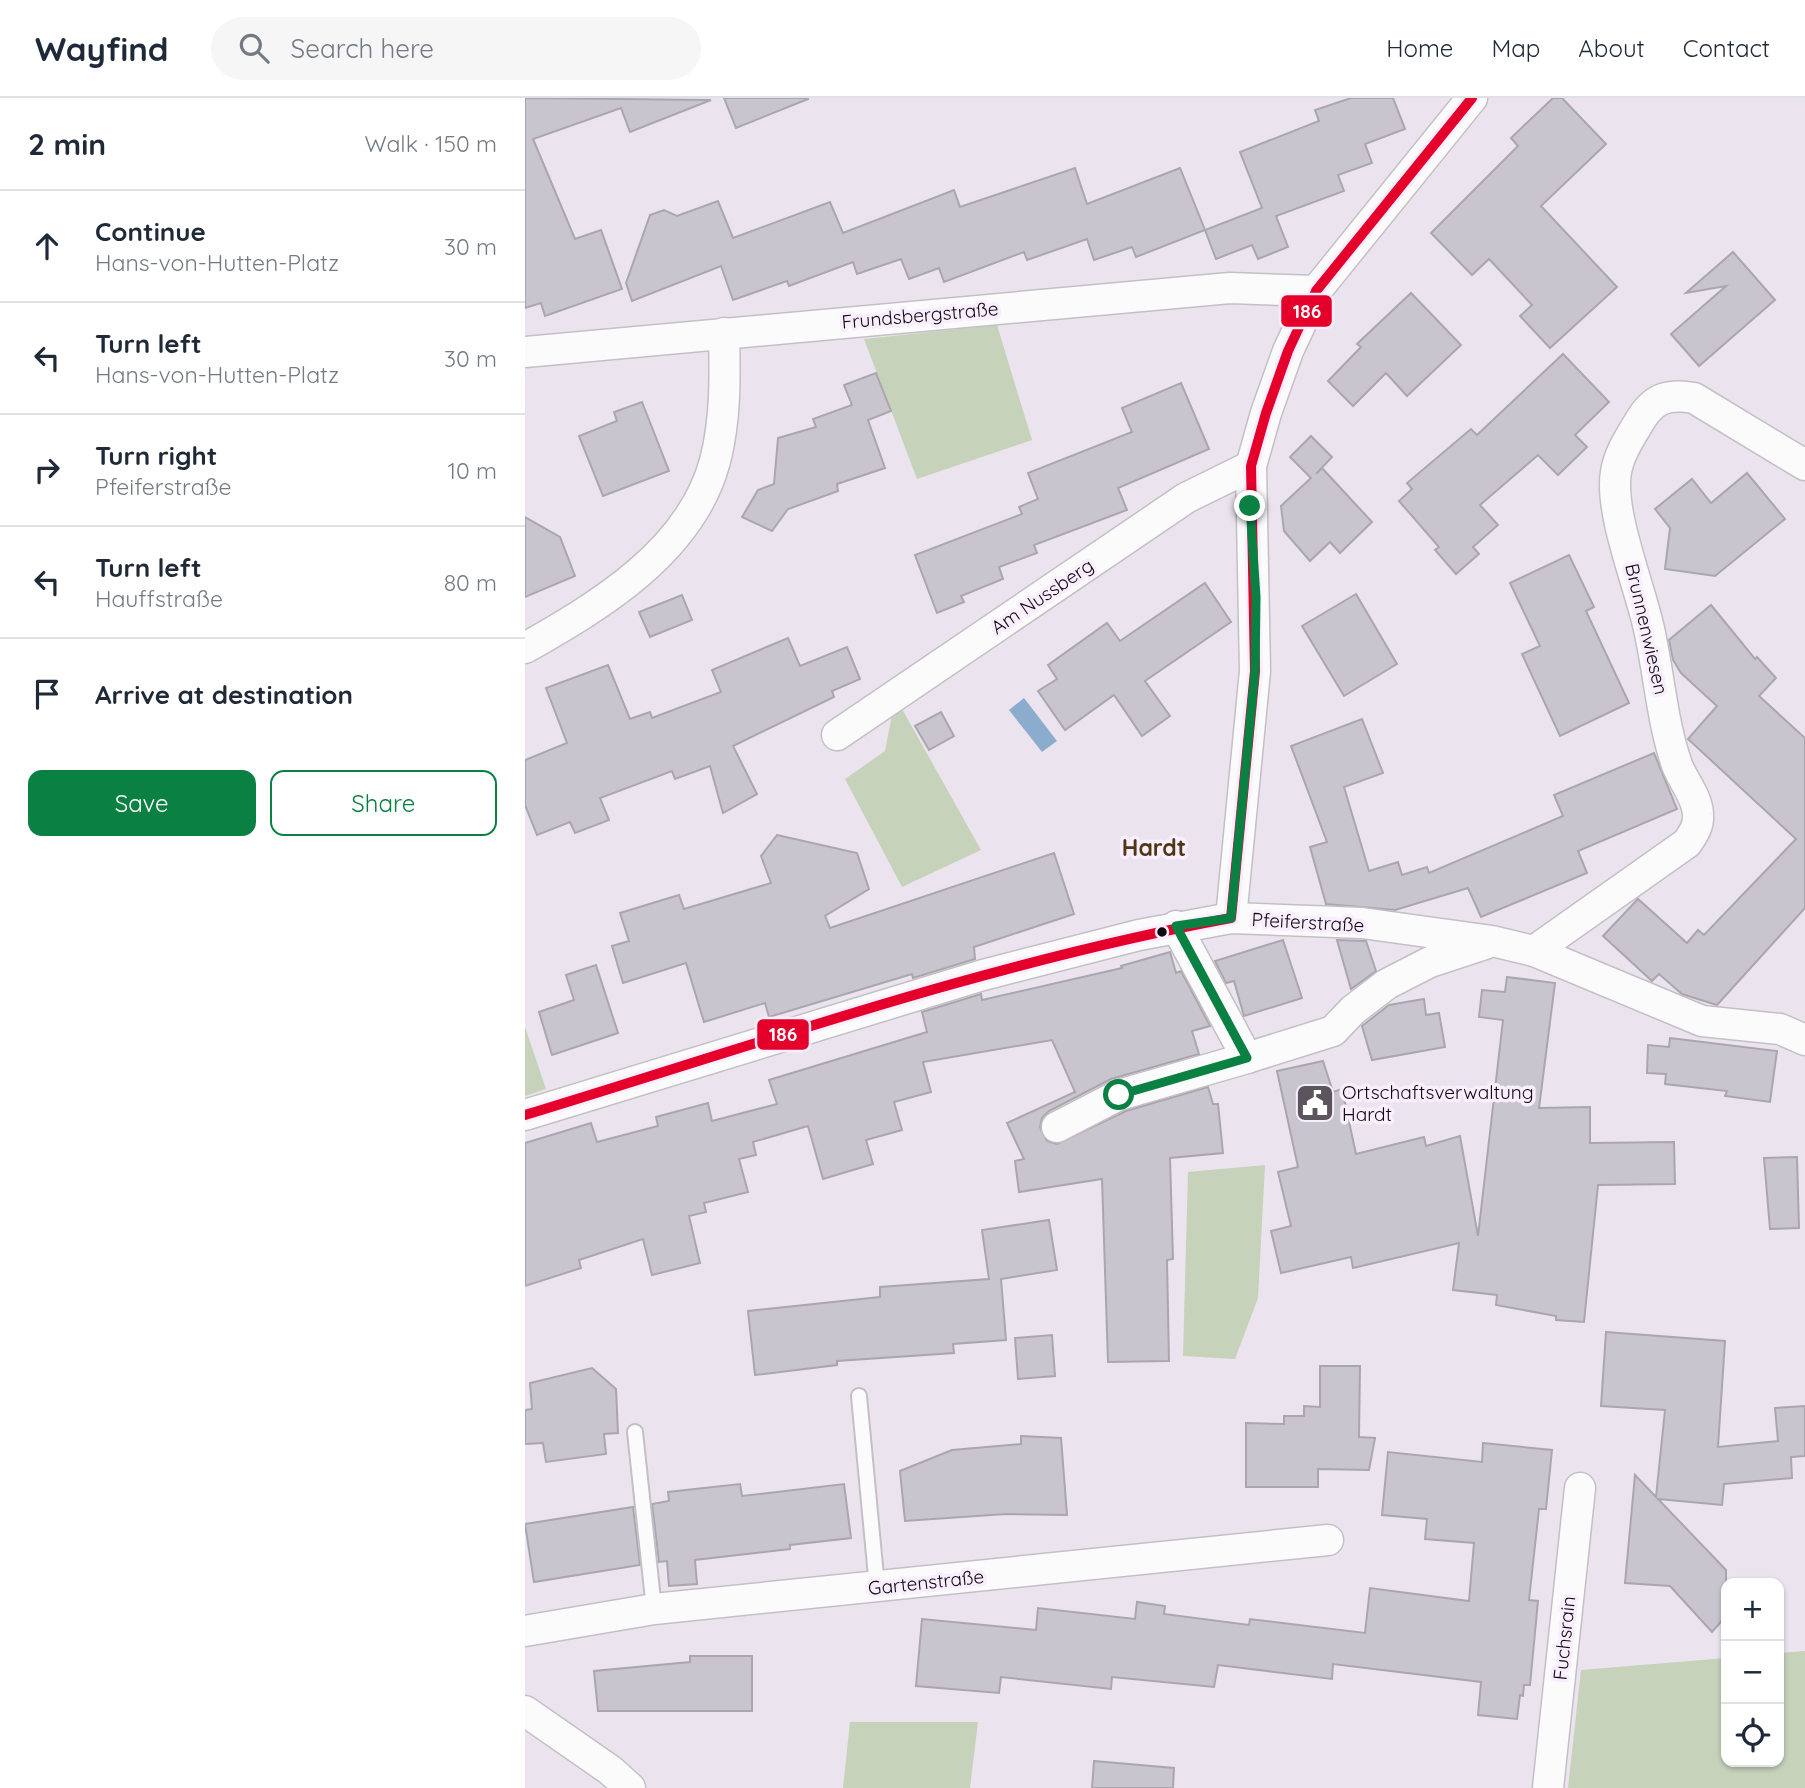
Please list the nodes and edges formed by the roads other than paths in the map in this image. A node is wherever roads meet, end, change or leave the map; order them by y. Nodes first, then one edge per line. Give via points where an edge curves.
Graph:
1 (1472, 98) edge
2 (1316, 291) junction
3 (724, 333) junction
4 (525, 352) edge
5 (1805, 465) edge
6 (1251, 466) junction
7 (525, 649) edge
8 (837, 735) dead end
9 (1231, 918) junction
10 (1176, 926) junction
11 (1492, 941) junction
12 (1534, 951) junction
13 (1801, 1029) edge
14 (1247, 1058) junction
15 (525, 1115) edge
16 (1057, 1127) dead end
17 (859, 1396) dead end
18 (635, 1432) dead end
19 (1580, 1488) dead end
20 (1328, 1540) dead end
21 (877, 1587) junction
22 (654, 1609) junction
23 (525, 1631) edge
24 (525, 1712) edge
25 (630, 1788) edge
26 (1548, 1788) edge

1 - 2 street
2 - 3 street, Frundsbergstraße via 1230,288
2 - 6 street via 1288,351
3 - 4 street, Frundsbergstraße
3 - 7 street via 725,393 714,463 680,529 645,569
5 - 12 street, Brunnenwiesen via 1694,398 1660,398 1641,418 1616,471 1616,501 1671,742 1697,805 1696,830 1687,843
6 - 8 street, Am Nussberg via 1186,498
6 - 9 street via 1255,671
9 - 10 street, Pfeiferstraße
9 - 11 street, Pfeiferstraße via 1362,923
10 - 14 street
10 - 15 street, Pfeiferstraße via 983,975
11 - 12 street, Pfeiferstraße
11 - 14 street via 1430,962 1387,984 1333,1031
12 - 13 street, Pfeiferstraße via 1702,1021
14 - 16 street via 1119,1095
17 - 21 lane
18 - 22 lane
19 - 26 street, Fuchsrain
20 - 21 street, Gartenstraße
21 - 22 street, Gartenstraße
22 - 23 street, Gartenstraße
24 - 25 street

